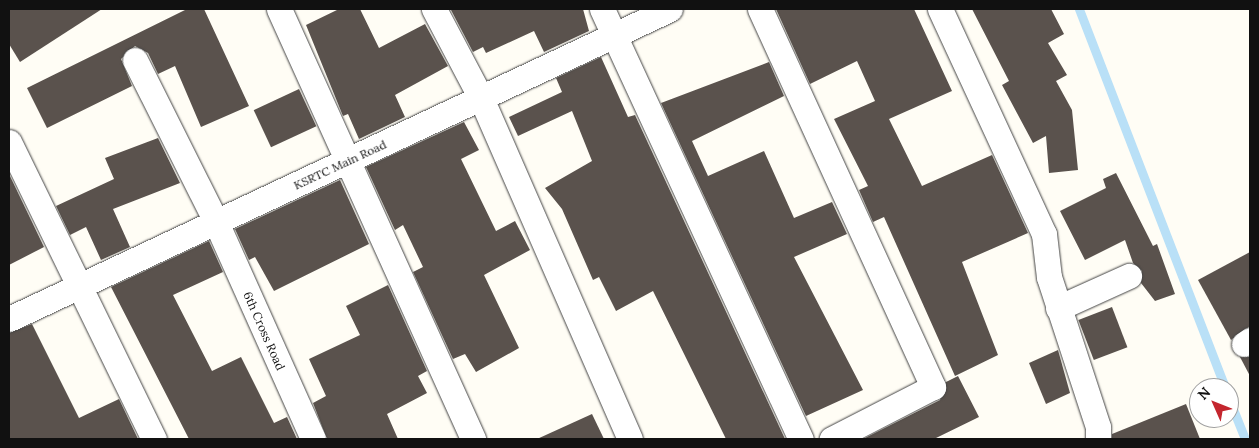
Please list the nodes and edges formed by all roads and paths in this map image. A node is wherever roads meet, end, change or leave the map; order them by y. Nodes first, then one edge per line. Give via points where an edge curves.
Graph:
1 (280, 9) edge
2 (434, 9) edge
3 (602, 9) edge
4 (670, 9) edge
5 (760, 9) edge
6 (940, 9) edge
7 (614, 33) junction
8 (135, 60) dead end
9 (481, 98) junction
10 (9, 142) edge
11 (346, 162) junction
12 (216, 222) junction
13 (1129, 276) dead end
14 (82, 287) junction
15 (1058, 308) junction
16 (9, 319) edge
17 (154, 439) edge
18 (313, 439) edge
19 (474, 439) edge
20 (630, 439) edge
21 (802, 439) edge
22 (832, 439) edge
23 (1098, 439) edge

1 - 11 street
2 - 9 street
3 - 7 street
4 - 7 street, KSRTC Main Road
5 - 22 street via 933,387
6 - 15 street via 1044,234
7 - 9 street, KSRTC Main Road
7 - 21 street
8 - 12 street, 6th Cross Road
9 - 11 street, KSRTC Main Road
9 - 20 street
10 - 14 street
11 - 12 street, KSRTC Main Road
11 - 19 street
12 - 14 street, KSRTC Main Road
12 - 18 street, 6th Cross Road
13 - 15 street
14 - 16 street, KSRTC Main Road
14 - 17 street
15 - 23 street via 1098,427

